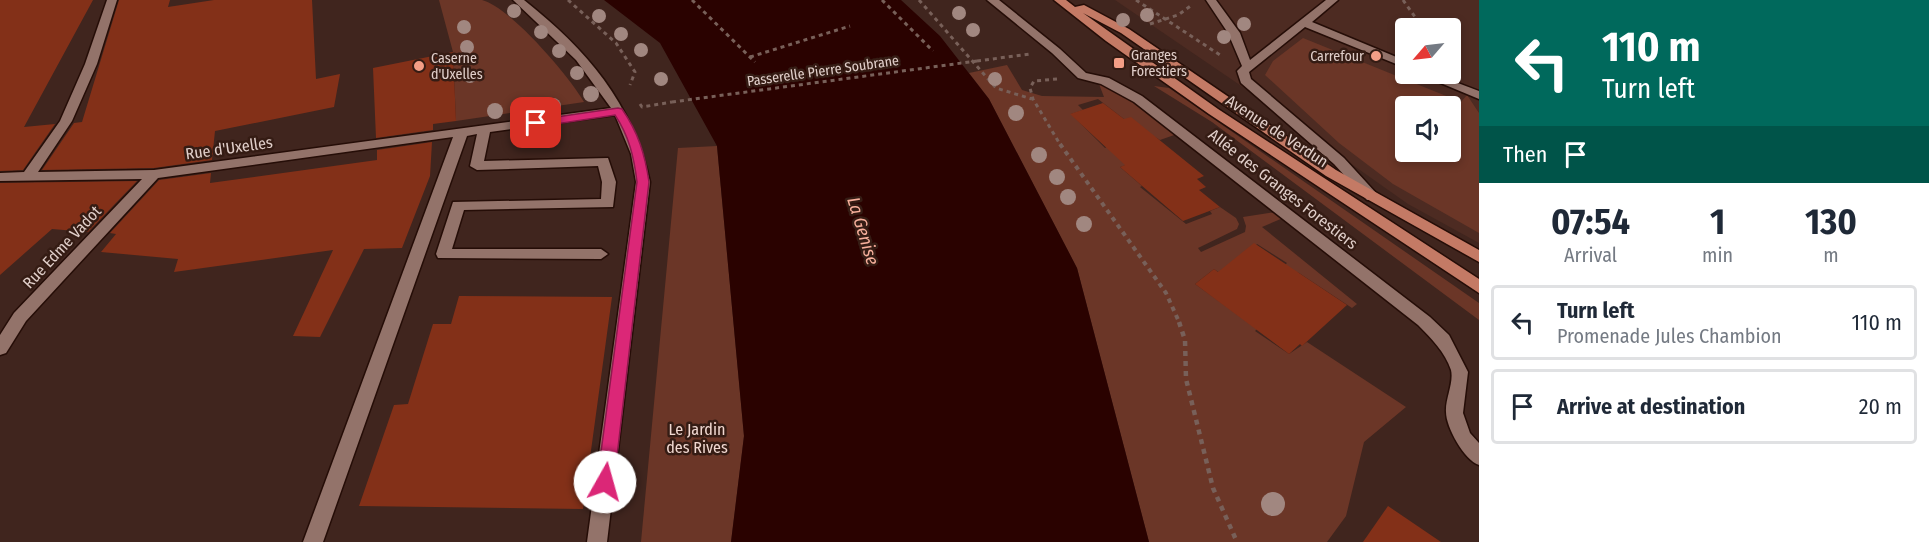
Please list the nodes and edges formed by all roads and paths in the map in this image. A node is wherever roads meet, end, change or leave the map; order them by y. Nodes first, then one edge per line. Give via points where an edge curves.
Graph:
1 (112, 0) edge
2 (518, 0) edge
3 (568, 0) edge
4 (692, 0) edge
5 (882, 0) edge
6 (919, 0) edge
7 (992, 0) edge
8 (1059, 0) edge
9 (1067, 0) edge
10 (1200, 0) edge
11 (1211, 0) edge
12 (1333, 0) edge
13 (1403, 0) edge
14 (1416, 18) edge
15 (1304, 23) junction
16 (850, 26) dead end
17 (1125, 31) junction
18 (933, 51) dead end
19 (1035, 54) dead end
20 (750, 57) junction
21 (1395, 60) edge
22 (755, 62) dead end
23 (1248, 68) junction
24 (1082, 76) junction
25 (1451, 84) edge
26 (634, 93) dead end
27 (1479, 95) edge
28 (1033, 99) junction
29 (638, 100) dead end
30 (618, 111) junction
31 (484, 130) junction
32 (461, 134) junction
33 (154, 174) junction
34 (28, 176) junction
35 (0, 177) edge
36 (1377, 201) junction
37 (601, 255) dead end
38 (1479, 257) edge
39 (1479, 286) edge
40 (0, 348) edge
41 (1479, 457) edge
42 (313, 542) edge
43 (597, 542) edge
44 (1237, 542) edge

1 - 34 street via 91,64 66,121
2 - 30 street via 587,63
3 - 26 path via 616,43 635,72 630,85
4 - 20 path
5 - 18 path
6 - 28 path via 996,88
7 - 24 street, Allée des Granges Forestiers
8 - 39 main road, Avenue de Verdun via 1215,113
9 - 17 main road, Avenue de Verdun
10 - 17 path via 1172,18
11 - 23 street via 1234,33
12 - 15 street
13 - 14 path
15 - 21 street
15 - 23 street
16 - 20 path
17 - 36 main road, Avenue de Verdun via 1290,146
19 - 29 path, Passerelle Pierre Soubrane, bridge via 642,107
20 - 22 path
23 - 36 street via 1243,71 1245,80 1339,161
24 - 28 path via 1034,81 1030,88
24 - 41 street, Allée des Granges Forestiers via 1105,81 1138,99 1424,321 1443,340 1460,372 1455,413 1463,437
25 - 27 street
28 - 44 path via 1071,162 1176,312 1185,340 1186,379 1213,488
30 - 31 street, Rue d'Uxelles
30 - 43 street via 640,157 643,182
31 - 32 street, Rue d'Uxelles
31 - 37 street via 477,166 603,161 609,182 608,204 458,205 444,254
32 - 33 street, Rue d'Uxelles
32 - 42 street
33 - 34 street, Rue d'Uxelles
33 - 40 street, Rue Edme Vadot via 20,318
34 - 35 street, Rue d'Uxelles
36 - 38 main road, Avenue de Verdun

